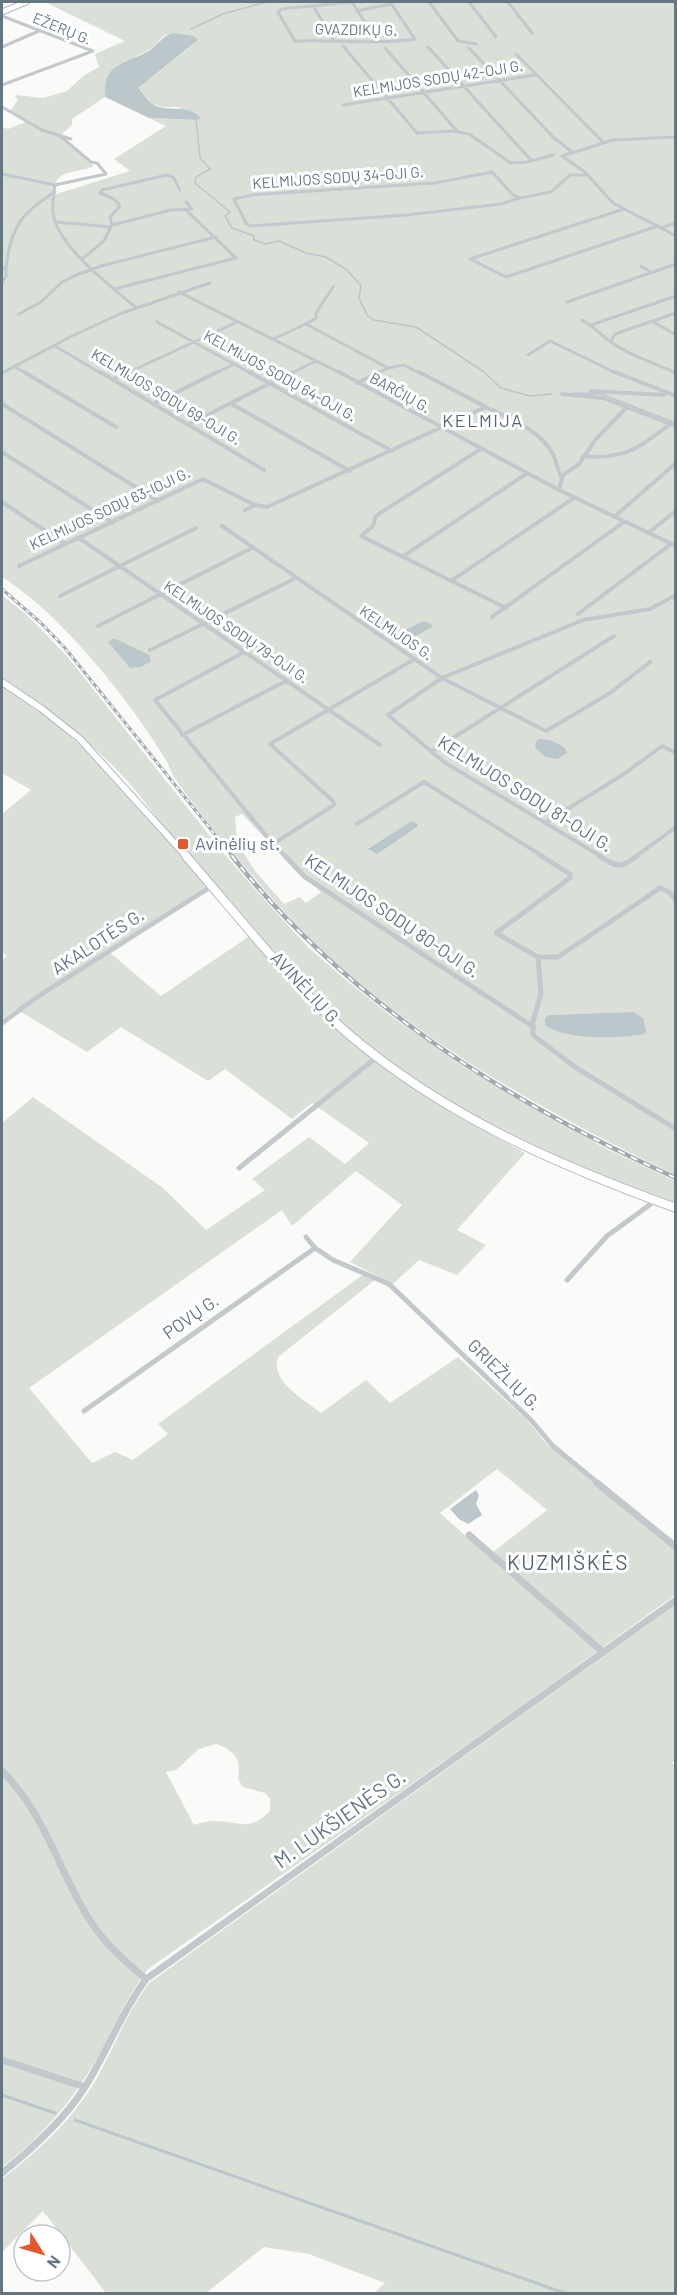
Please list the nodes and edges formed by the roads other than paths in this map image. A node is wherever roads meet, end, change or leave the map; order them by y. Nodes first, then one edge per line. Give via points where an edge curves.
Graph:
1 (25, 2) edge
2 (351, 2) edge
3 (429, 2) edge
4 (469, 2) edge
5 (508, 2) edge
6 (390, 3) edge
7 (313, 6) junction
8 (357, 11) junction
9 (2, 14) edge
10 (39, 31) junction
11 (532, 33) dead end
12 (496, 37) dead end
13 (333, 39) junction
14 (376, 41) junction
15 (477, 44) dead end
16 (344, 46) dead end
17 (2, 47) edge
18 (428, 47) dead end
19 (386, 48) dead end
20 (469, 48) dead end
21 (516, 54) dead end
22 (536, 75) junction
23 (500, 80) junction
24 (2, 85) edge
25 (462, 86) junction
26 (424, 92) junction
27 (386, 98) junction
28 (343, 105) dead end
29 (2, 107) edge
30 (458, 131) junction
31 (60, 136) junction
32 (675, 136) edge
33 (71, 139) dead end
34 (603, 142) junction
35 (572, 152) junction
36 (553, 155) dead end
37 (531, 160) junction
38 (2, 174) edge
39 (587, 175) junction
40 (55, 185) junction
41 (180, 190) dead end
42 (55, 192) junction
43 (520, 198) junction
44 (186, 201) dead end
45 (624, 209) junction
46 (187, 211) junction
47 (55, 222) junction
48 (675, 223) edge
49 (112, 226) junction
50 (659, 227) junction
51 (675, 236) edge
52 (216, 237) junction
53 (82, 259) junction
54 (675, 264) edge
55 (642, 266) dead end
56 (4, 268) edge
57 (93, 268) junction
58 (651, 272) junction
59 (2, 283) edge
60 (210, 283) dead end
61 (333, 287) dead end
62 (114, 289) junction
63 (179, 292) junction
64 (675, 296) edge
65 (567, 302) dead end
66 (135, 308) junction
67 (675, 313) edge
68 (19, 314) dead end
69 (582, 320) dead end
70 (652, 321) junction
71 (157, 322) dead end
72 (237, 322) junction
73 (306, 324) junction
74 (591, 325) junction
75 (675, 335) edge
76 (273, 339) junction
77 (610, 342) junction
78 (195, 343) junction
79 (55, 346) junction
80 (528, 354) dead end
81 (316, 362) junction
82 (234, 364) junction
83 (15, 367) junction
84 (388, 369) junction
85 (2, 373) edge
86 (675, 373) edge
87 (114, 379) junction
88 (357, 383) junction
89 (270, 384) junction
90 (591, 390) dead end
91 (562, 394) dead end
92 (668, 395) junction
93 (675, 396) edge
94 (154, 403) junction
95 (231, 403) junction
96 (2, 404) edge
97 (486, 406) junction
98 (627, 407) junction
99 (189, 424) junction
100 (670, 424) junction
101 (675, 426) edge
102 (116, 427) dead end
103 (440, 429) junction
104 (481, 449) junction
105 (392, 451) junction
106 (2, 452) edge
107 (583, 456) junction
108 (675, 463) edge
109 (264, 470) dead end
110 (350, 471) junction
111 (526, 474) junction
112 (561, 477) junction
113 (558, 490) junction
114 (574, 498) junction
115 (158, 501) junction
116 (2, 502) edge
117 (255, 505) junction
118 (245, 510) dead end
119 (675, 511) edge
120 (614, 517) junction
121 (113, 522) junction
122 (624, 522) junction
123 (222, 526) dead end
124 (196, 528) dead end
125 (648, 533) junction
126 (79, 538) junction
127 (65, 544) junction
128 (673, 545) edge
129 (252, 548) junction
130 (402, 556) junction
131 (19, 566) dead end
132 (119, 567) junction
133 (296, 578) junction
134 (451, 581) junction
135 (161, 595) junction
136 (675, 595) edge
137 (60, 596) dead end
138 (506, 608) junction
139 (578, 614) dead end
140 (492, 617) dead end
141 (204, 624) junction
142 (98, 626) dead end
143 (614, 636) dead end
144 (261, 643) dead end
145 (150, 650) dead end
146 (244, 652) junction
147 (413, 660) junction
148 (650, 662) dead end
149 (442, 678) junction
150 (286, 681) junction
151 (2, 682) edge
152 (501, 708) junction
153 (328, 710) junction
154 (182, 735) junction
155 (380, 745) dead end
156 (430, 752) junction
157 (675, 753) edge
158 (545, 823) junction
159 (357, 824) dead end
160 (675, 827) edge
161 (273, 844) junction
162 (212, 886) junction
163 (675, 900) edge
164 (538, 957) junction
165 (2, 1023) edge
166 (532, 1026) junction
167 (377, 1057) junction
168 (675, 1129) edge
169 (239, 1168) dead end
170 (655, 1201) junction
171 (675, 1208) edge
172 (306, 1237) dead end
173 (315, 1248) junction
174 (567, 1280) dead end
175 (84, 1411) dead end
176 (469, 1535) dead end
177 (675, 1547) edge
178 (675, 1600) edge
179 (603, 1652) junction
180 (2, 1771) edge
181 (146, 1979) junction
182 (2, 2060) edge
183 (85, 2087) junction
184 (2, 2173) edge

1 - 9 main road
2 - 7 street
2 - 8 street
3 - 15 street via 458,41
4 - 12 street
5 - 11 street
6 - 8 street
6 - 14 street, GVAZDIKŲ G. via 416,38
7 - 13 street
7 - 13 street, GVAZDIKŲ G. via 278,11 295,41
8 - 14 street
9 - 10 street, EŽERŲ G.
10 - 17 street
10 - 24 street, EŽERŲ G. via 93,52
13 - 14 street, GVAZDIKŲ G.
16 - 27 street
18 - 25 street
19 - 26 street
20 - 23 street
21 - 22 street
22 - 23 street, KELMIJOS SODŲ 42-OJI G.
22 - 34 street
23 - 25 street, KELMIJOS SODŲ 42-OJI G.
23 - 35 street
25 - 26 street, KELMIJOS SODŲ 42-OJI G.
25 - 37 street
26 - 27 street, KELMIJOS SODŲ 42-OJI G.
26 - 30 street
27 - 28 street, KELMIJOS SODŲ 42-OJI G.
27 - 30 street via 417,133
29 - 31 street via 34,127
30 - 37 street via 478,138 508,162
31 - 33 street
31 - 40 street via 106,174
32 - 34 street
34 - 35 street
35 - 39 street via 562,156
36 - 37 street
38 - 40 street
39 - 43 street, KELMIJOS SODŲ 34-OJI G. via 570,175 551,192
39 - 45 street via 613,203
40 - 42 street
41 - 49 street via 173,177 167,175 102,190 120,206 110,217
42 - 47 street
42 - 56 street via 18,220
43 - 43 street, KELMIJOS SODŲ 34-OJI G. via 501,204 407,215 253,226 246,224 234,199 435,183 492,172
44 - 46 street via 192,208
45 - 50 street
45 - 50 street via 470,259 506,277
46 - 49 street via 174,210
46 - 52 street
47 - 49 street
47 - 53 street
48 - 50 street
49 - 53 street via 104,241
50 - 51 street
52 - 57 street
52 - 62 street via 235,260
53 - 57 street
54 - 58 street
55 - 58 street
56 - 59 street via 6,276
57 - 62 street
57 - 68 street via 68,278 41,302
58 - 65 street
60 - 63 street
61 - 73 street via 316,318
62 - 66 street
63 - 66 street
63 - 72 street, BARČIŲ G.
64 - 74 street
66 - 79 street
67 - 70 street
69 - 74 street
70 - 75 street
70 - 77 street via 615,334
71 - 78 street, KELMIJOS SODŲ 64-OJI G.
72 - 76 street, BARČIŲ G.
72 - 78 street
73 - 76 street
73 - 84 street
74 - 77 street
76 - 81 street, BARČIŲ G.
77 - 86 street
78 - 82 street, KELMIJOS SODŲ 64-OJI G.
78 - 87 street
79 - 83 street
79 - 87 street, KELMIJOS SODŲ 69-OJI G.
80 - 92 street via 550,341
81 - 88 street, BARČIŲ G.
81 - 89 street
82 - 89 street, KELMIJOS SODŲ 64-OJI G.
82 - 94 street
83 - 85 street
83 - 102 street
84 - 88 street
84 - 97 street via 404,365
87 - 94 street, KELMIJOS SODŲ 69-OJI G.
88 - 103 street, BARČIŲ G.
89 - 95 street
89 - 105 street, KELMIJOS SODŲ 64-OJI G.
90 - 92 street
91 - 98 street via 595,396
92 - 93 street
94 - 99 street, KELMIJOS SODŲ 69-OJI G.
95 - 99 street
95 - 110 street
96 - 115 street
97 - 103 street
97 - 112 street via 546,445
98 - 100 street
98 - 107 street
99 - 109 street, KELMIJOS SODŲ 69-OJI G.
100 - 101 street
100 - 107 street via 640,448 622,456
103 - 104 street, BARČIŲ G.
103 - 105 street
104 - 111 street, BARČIŲ G.
104 - 130 street via 380,513 361,536
105 - 110 street
106 - 121 street
107 - 112 street via 576,467
108 - 120 street
110 - 117 street via 267,507
111 - 113 street, BARČIŲ G.
111 - 130 street
112 - 113 street
113 - 114 street, BARČIŲ G.
114 - 120 street, BARČIŲ G.
114 - 134 street
115 - 117 street, KELMIJOS SODŲ 63-IOJI G. via 203,478
115 - 121 street, KELMIJOS SODŲ 63-IOJI G.
116 - 127 street
117 - 118 street
119 - 125 street
120 - 122 street, BARČIŲ G.
121 - 126 street, KELMIJOS SODŲ 63-IOJI G.
122 - 125 street, BARČIŲ G.
122 - 138 street
123 - 129 street, KELMIJOS G.
124 - 132 street
125 - 128 street, BARČIŲ G.
126 - 127 street, KELMIJOS SODŲ 63-IOJI G.
126 - 132 street, KELMIJOS SODŲ 79-OJI G.
127 - 131 street, KELMIJOS SODŲ 63-IOJI G.
128 - 139 street
129 - 133 street, KELMIJOS G.
129 - 135 street
130 - 134 street
132 - 135 street, KELMIJOS SODŲ 79-OJI G.
132 - 137 street
133 - 141 street
133 - 147 street, KELMIJOS G.
134 - 138 street
135 - 141 street, KELMIJOS SODŲ 79-OJI G.
135 - 142 street
136 - 149 street, KELMIJOS G. via 650,609 583,620
138 - 140 street
141 - 145 street
141 - 146 street, KELMIJOS SODŲ 79-OJI G.
143 - 152 street
144 - 146 street
146 - 150 street, KELMIJOS SODŲ 79-OJI G.
146 - 154 street via 155,699
147 - 149 street, KELMIJOS G.
147 - 153 street, KELMIJOS SODŲ 80-OJI G.
148 - 152 street via 610,693 550,729 541,730
149 - 152 street
149 - 156 street, KELMIJOS SODŲ 81-OJI G. via 388,715
150 - 153 street, KELMIJOS SODŲ 79-OJI G.
150 - 154 street
151 - 162 main road, AVINĖLIŲ G. via 80,740
152 - 156 street
153 - 155 street, KELMIJOS SODŲ 79-OJI G.
153 - 161 street, KELMIJOS SODŲ 80-OJI G. via 270,744 334,805
154 - 161 street
156 - 158 street, KELMIJOS SODŲ 81-OJI G.
157 - 158 street via 662,746
158 - 160 street, KELMIJOS SODŲ 81-OJI G. via 618,866 625,865
159 - 164 street via 424,782 570,874 570,878 496,933
161 - 166 street, KELMIJOS SODŲ 80-OJI G. via 306,877
162 - 165 street, AKALOTĖS G.
162 - 167 main road, AVINĖLIŲ G. via 320,1007
163 - 164 street via 660,888 558,957
164 - 166 street via 540,992
166 - 168 street, KELMIJOS SODŲ 80-OJI G. via 538,1041
167 - 169 street
167 - 170 main road, AVINĖLIŲ G. via 477,1124 556,1163
170 - 171 main road, AVINĖLIŲ G.
170 - 174 street via 618,1225
172 - 173 street, GRIEŽLIŲ G.
173 - 175 street, POVŲ G.
173 - 177 street, GRIEŽLIŲ G. via 389,1284 530,1419 553,1446
176 - 179 street
178 - 179 street, M. LUKŠIENĖS G.
179 - 181 street, M. LUKŠIENĖS G.
180 - 181 street via 24,1794 104,1941
181 - 183 street, M. LUKŠIENĖS G. via 130,2001
182 - 183 street
183 - 184 street, M. LUKŠIENĖS G. via 26,2154

